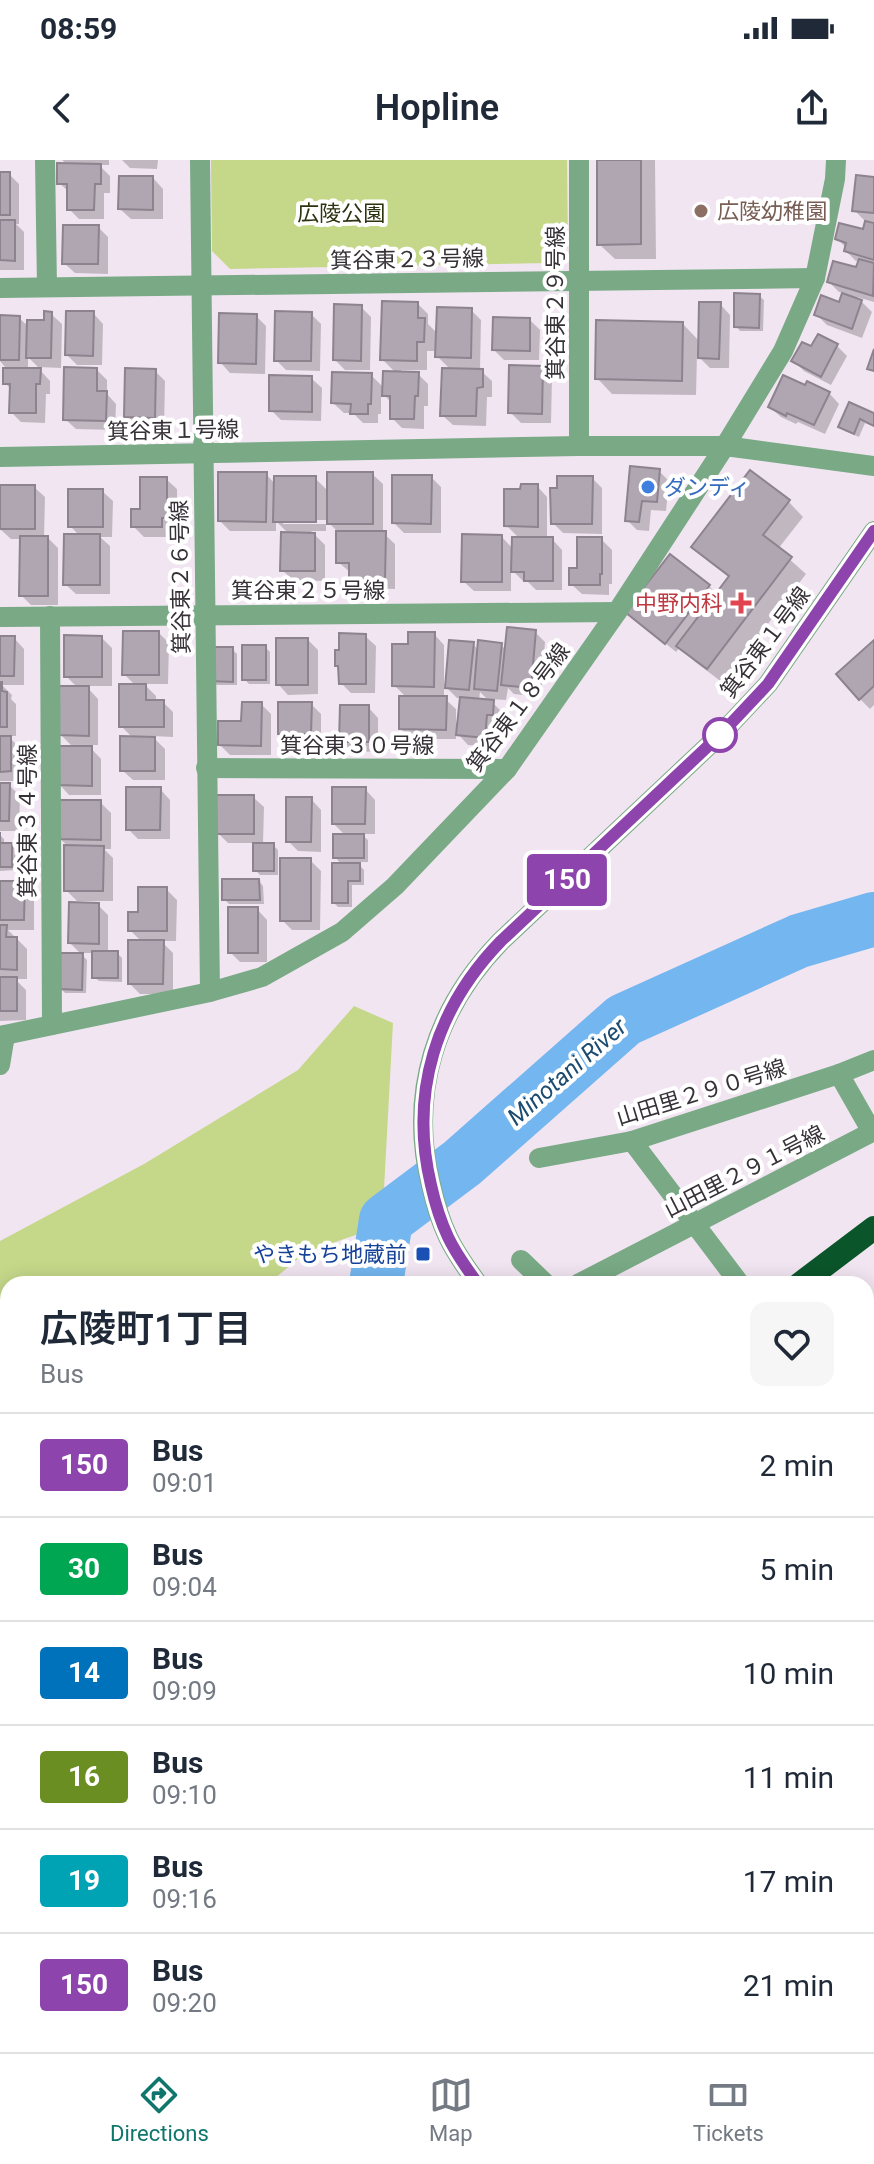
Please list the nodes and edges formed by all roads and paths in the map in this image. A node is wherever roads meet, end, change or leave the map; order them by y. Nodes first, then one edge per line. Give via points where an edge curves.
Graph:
1 (45, 160) edge
2 (200, 160) edge
3 (579, 160) edge
4 (836, 160) edge
5 (815, 278) junction
6 (580, 281) junction
7 (201, 285) junction
8 (47, 287) junction
9 (0, 288) edge
10 (579, 446) junction
11 (725, 446) junction
12 (202, 454) junction
13 (0, 457) edge
14 (874, 466) edge
15 (874, 531) edge
16 (617, 612) junction
17 (205, 615) junction
18 (50, 616) junction
19 (0, 617) edge
20 (206, 768) junction
21 (507, 769) junction
22 (210, 992) junction
23 (52, 1025) junction
24 (2, 1036) edge
25 (874, 1060) edge
26 (0, 1065) edge
27 (839, 1074) junction
28 (632, 1141) junction
29 (539, 1158) dead end
30 (695, 1223) junction
31 (874, 1228) edge
32 (521, 1260) dead end
33 (473, 1276) edge
34 (538, 1276) edge
35 (593, 1276) edge
36 (734, 1276) edge
37 (811, 1276) edge

1 - 8 street
2 - 7 street, 箕谷東２６号線
3 - 6 street, 箕谷東２９号線
4 - 5 street, 箕谷東１８号線
5 - 6 street, 箕谷東２３号線
5 - 11 street, 箕谷東１８号線 via 783,351
6 - 7 street, 箕谷東２３号線
6 - 10 street, 箕谷東２９号線
7 - 8 street, 箕谷東２３号線
7 - 12 street, 箕谷東２６号線
8 - 9 street, 箕谷東２３号線
10 - 11 street, 箕谷東１号線
10 - 12 street, 箕谷東１号線
11 - 14 street, 箕谷東１号線
11 - 16 street, 箕谷東１８号線
12 - 13 street, 箕谷東１号線
12 - 17 street, 箕谷東２６号線
15 - 33 street, 箕谷東１号線 via 760,693 480,963 456,1000 426,1078 422,1120 438,1212
16 - 17 street, 箕谷東２５号線
16 - 21 street, 箕谷東１８号線
17 - 18 street, 箕谷東２５号線
17 - 20 street, 箕谷東２６号線
18 - 19 street, 箕谷東２５号線
18 - 23 street, 箕谷東３４号線
20 - 21 street, 箕谷東３０号線
20 - 22 street, 箕谷東２６号線
21 - 22 street, 箕谷東１８号線 via 395,886 342,932 262,977
22 - 23 street, 箕谷東１８号線
23 - 24 street, 箕谷東１８号線
24 - 26 street, 箕谷東１８号線
25 - 27 street, 山田里２９０号線
27 - 28 street, 山田里２９０号線
27 - 30 street, 山田里２９１号線 via 872,1132
28 - 29 street, 山田里２９０号線
28 - 30 street
30 - 35 street, 山田里２９１号線
30 - 36 street
31 - 37 highway
32 - 34 street

